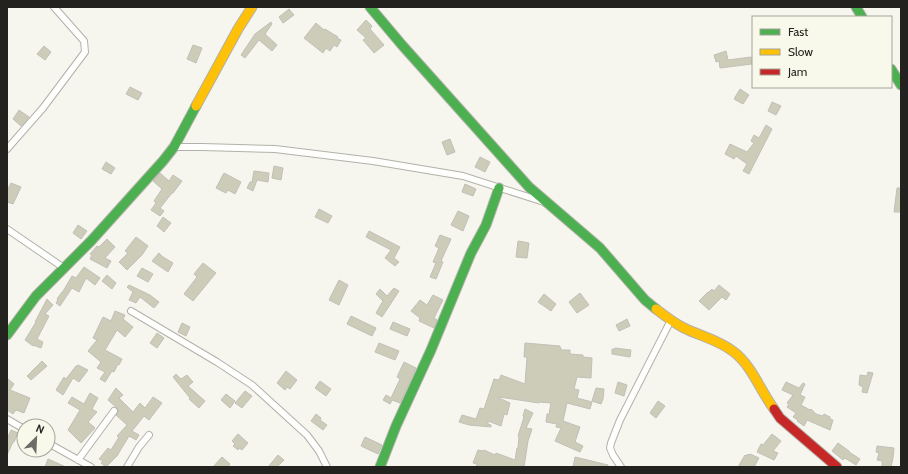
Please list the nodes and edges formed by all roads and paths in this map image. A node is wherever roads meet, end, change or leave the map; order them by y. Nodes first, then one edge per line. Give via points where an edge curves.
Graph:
1 (54, 7) edge
2 (252, 7) edge
3 (370, 7) edge
4 (856, 7) edge
5 (861, 16) edge
6 (892, 71) edge
7 (901, 85) edge
8 (174, 147) junction
9 (7, 149) edge
10 (499, 188) junction
11 (547, 203) junction
12 (7, 229) edge
13 (64, 268) junction
14 (131, 311) dead end
15 (672, 320) junction
16 (7, 335) edge
17 (114, 411) dead end
18 (7, 420) edge
19 (16, 425) edge
20 (149, 436) dead end
21 (56, 448) edge
22 (78, 460) junction
23 (91, 467) edge
24 (127, 467) edge
25 (327, 467) edge
26 (380, 467) edge
27 (621, 467) edge
28 (837, 467) edge

1 - 9 street via 84,41 85,52 43,108
2 - 8 street
3 - 11 street via 529,187
4 - 5 street
6 - 7 street
8 - 10 street via 275,149 373,161 463,176
8 - 13 street
10 - 11 street
10 - 26 street via 486,225 471,253
11 - 15 street via 600,248 645,300
12 - 13 street
13 - 16 street via 36,296
14 - 25 street via 252,385 307,434
15 - 27 street via 610,443 610,448
15 - 28 street via 733,351 746,363 780,418
17 - 22 street
18 - 19 street
20 - 24 street
21 - 22 street
22 - 23 street

